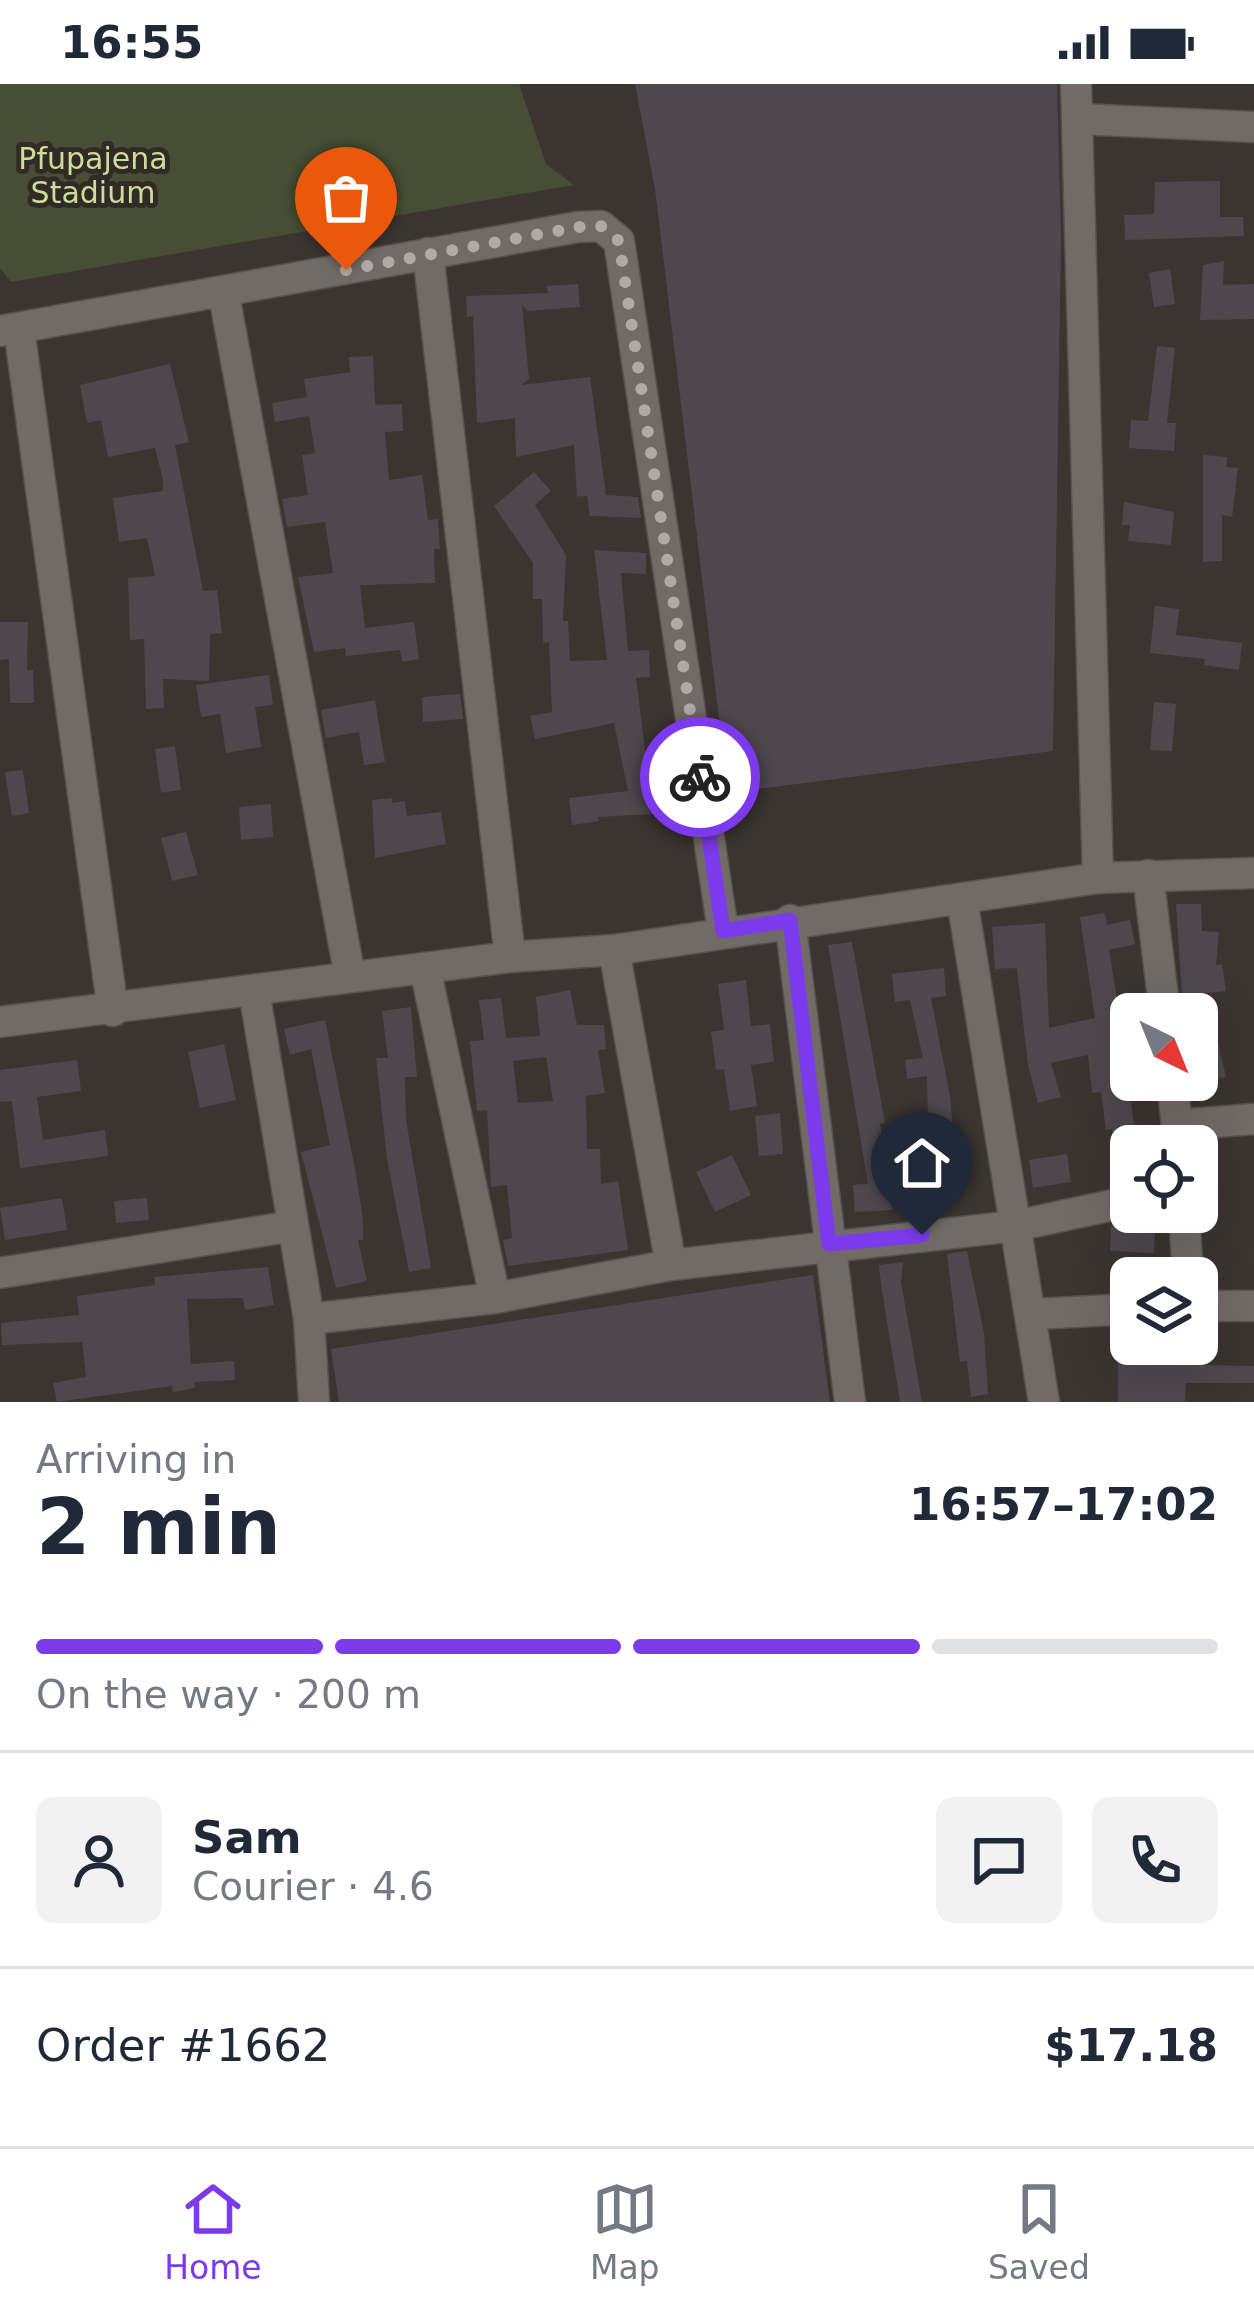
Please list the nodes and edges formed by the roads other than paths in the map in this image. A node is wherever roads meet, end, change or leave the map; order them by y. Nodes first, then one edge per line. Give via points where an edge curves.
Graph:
1 (1076, 84) edge
2 (1079, 119) junction
3 (1254, 127) edge
4 (428, 254) junction
5 (224, 295) junction
6 (9, 330) edge
7 (1254, 873) edge
8 (1148, 875) junction
9 (1098, 878) junction
10 (962, 899) junction
11 (790, 920) junction
12 (723, 931) junction
13 (614, 950) junction
14 (510, 957) junction
15 (425, 968) junction
16 (350, 977) junction
17 (254, 991) junction
18 (1162, 993) edge
19 (113, 1011) junction
20 (0, 1022) edge
21 (1254, 1119) edge
22 (1218, 1127) edge
23 (1110, 1206) edge
24 (293, 1226) junction
25 (1015, 1226) junction
26 (829, 1244) junction
27 (671, 1265) junction
28 (0, 1274) edge
29 (495, 1298) junction
30 (1218, 1306) edge
31 (1254, 1306) edge
32 (1110, 1310) edge
33 (1034, 1314) junction
34 (309, 1319) junction
35 (314, 1402) edge
36 (850, 1402) edge
37 (1044, 1402) edge

1 - 2 street
2 - 3 street
2 - 9 street
4 - 5 street
4 - 12 street via 601,226 619,241
4 - 14 street
5 - 6 street
5 - 16 street
6 - 19 street
7 - 8 street
8 - 9 street
8 - 18 street
9 - 10 street
10 - 11 street
10 - 25 street
11 - 12 street
11 - 26 street
12 - 13 street
13 - 14 street
13 - 27 street
14 - 15 street
15 - 16 street
15 - 29 street
16 - 17 street
17 - 19 street
17 - 24 street
19 - 20 street
21 - 22 street
23 - 25 street
24 - 28 street
24 - 34 street
25 - 26 street
25 - 33 street
26 - 27 street
26 - 36 street
27 - 29 street
29 - 34 street
30 - 31 street
32 - 33 street
33 - 37 street
34 - 35 street

